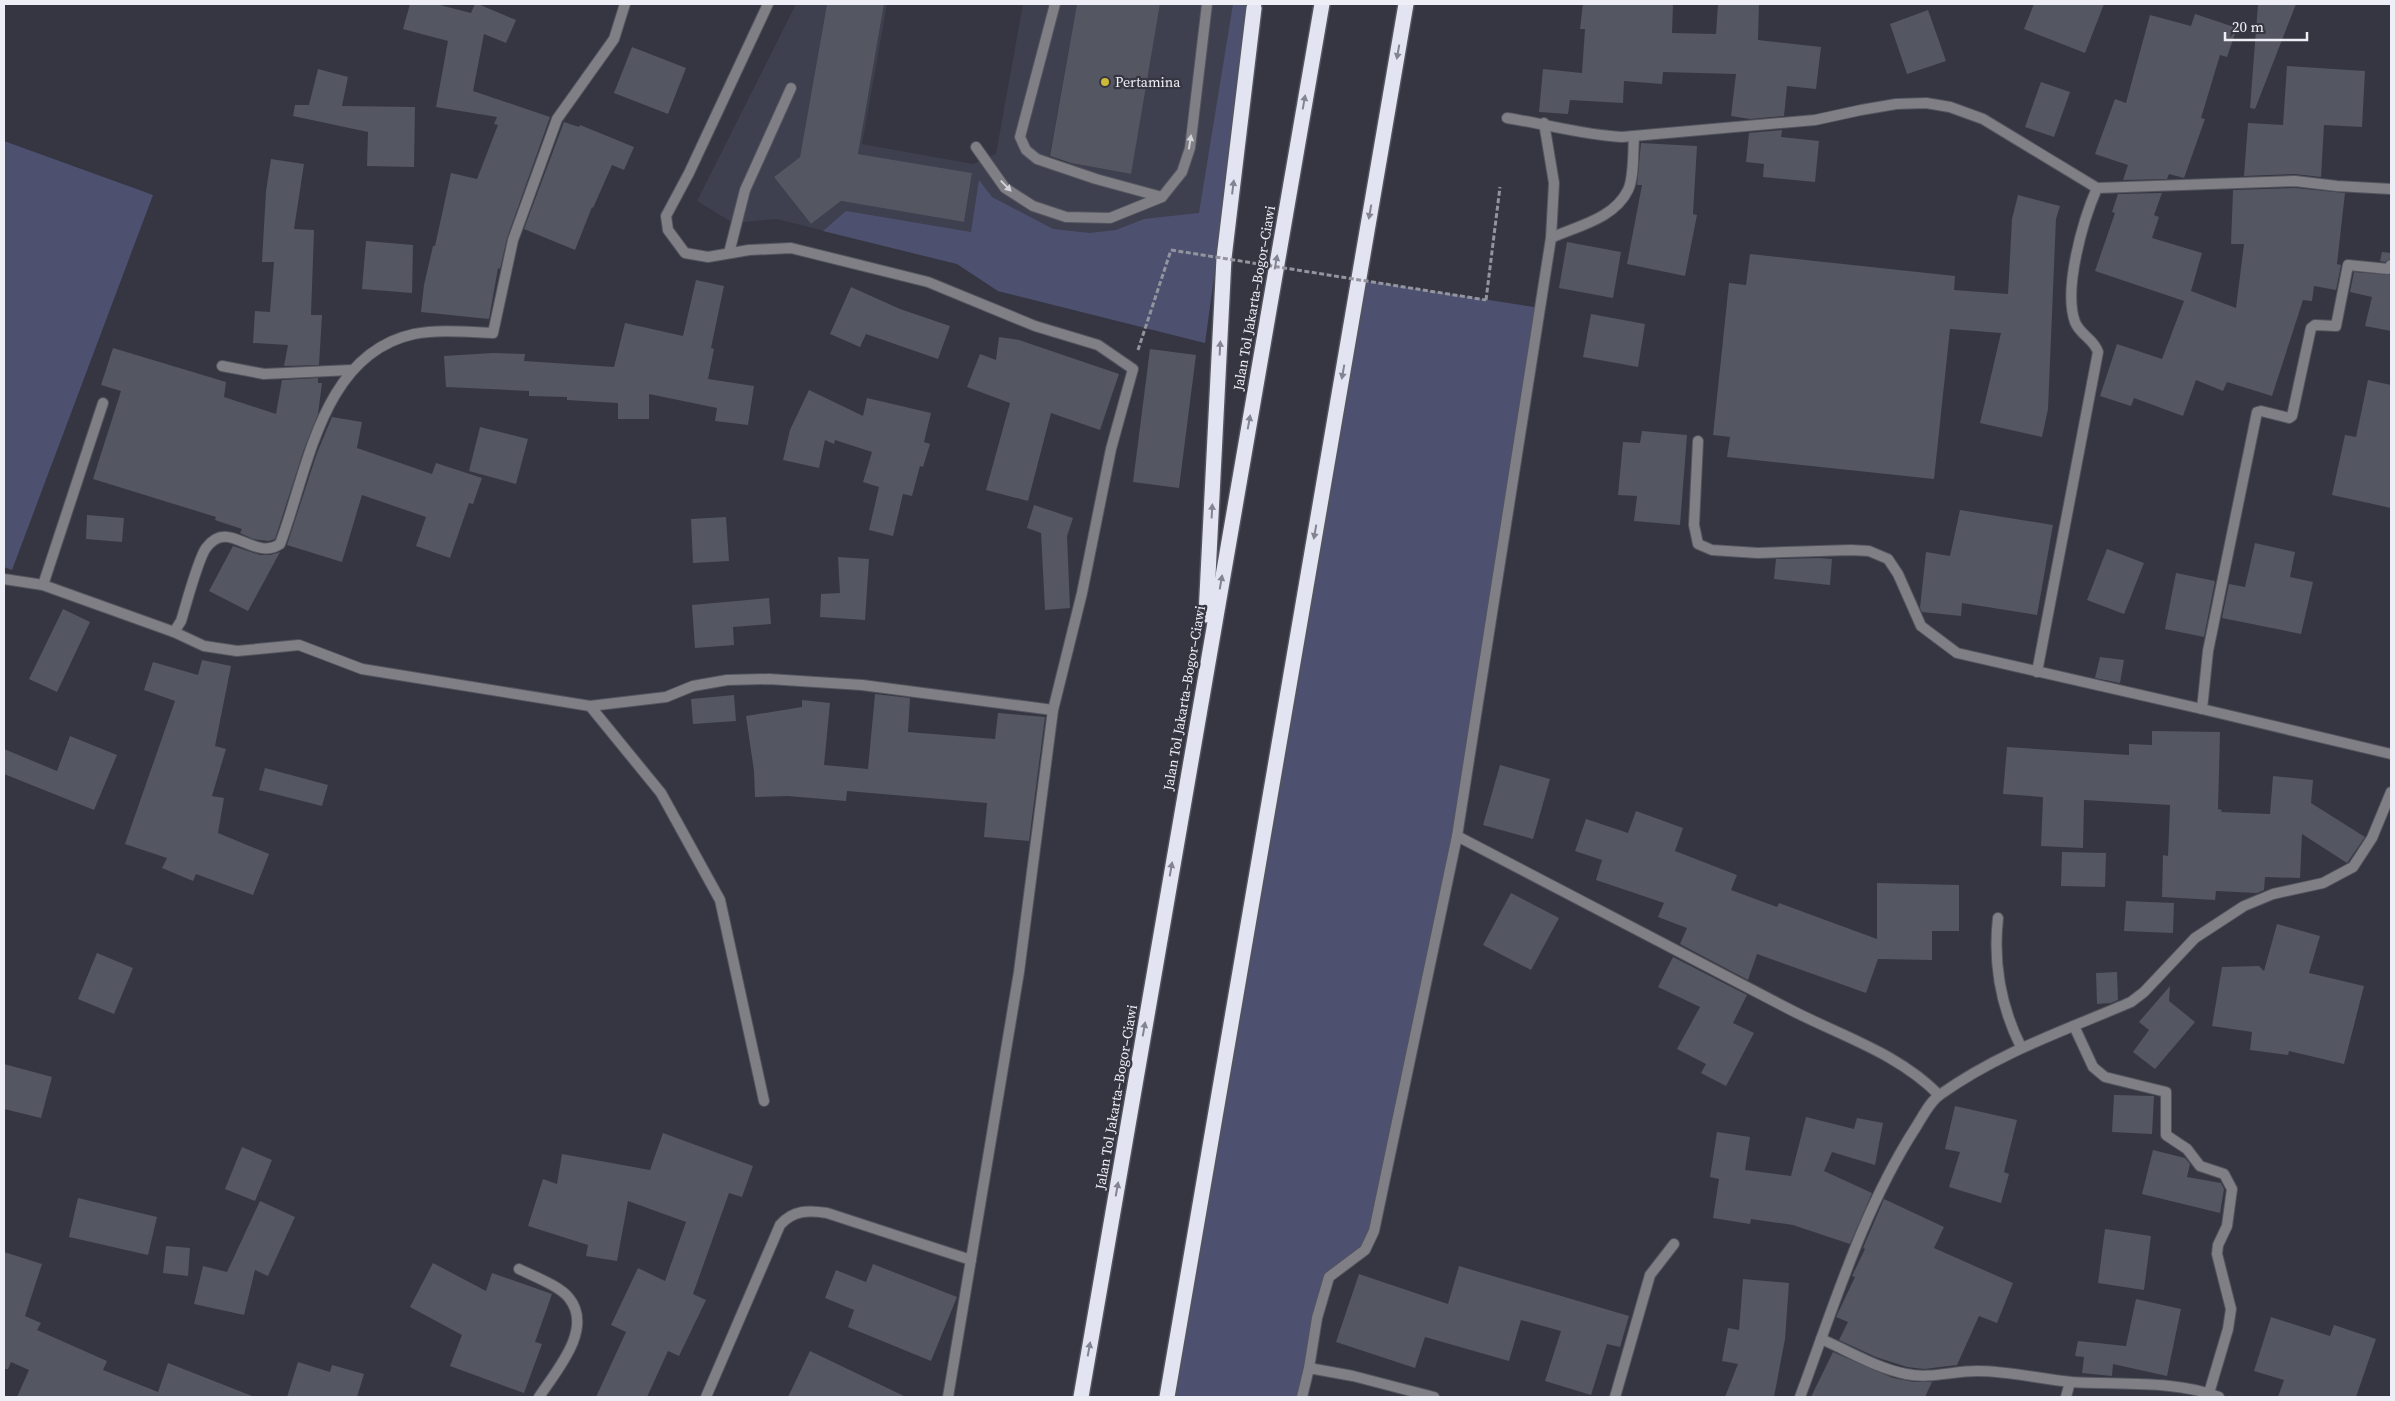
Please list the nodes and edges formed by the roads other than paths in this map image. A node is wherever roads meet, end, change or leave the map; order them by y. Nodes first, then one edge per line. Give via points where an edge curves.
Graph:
1 (625, 4) edge
2 (768, 4) edge
3 (1055, 4) edge
4 (1208, 4) edge
5 (1322, 4) edge
6 (1406, 4) edge
7 (1254, 6) edge
8 (791, 88) dead end
9 (1507, 118) dead end
10 (1544, 123) junction
11 (1634, 137) junction
12 (976, 147) dead end
13 (2097, 188) junction
14 (2391, 189) edge
15 (1162, 197) junction
16 (1551, 238) junction
17 (729, 253) junction
18 (2391, 265) edge
19 (222, 366) dead end
20 (351, 370) junction
21 (103, 402) dead end
22 (1698, 441) dead end
23 (4, 579) edge
24 (43, 585) junction
25 (174, 632) junction
26 (2037, 672) junction
27 (1203, 682) junction
28 (590, 706) junction
29 (2202, 709) junction
30 (1053, 710) junction
31 (2391, 754) edge
32 (2391, 792) edge
33 (1457, 836) junction
34 (1998, 918) dead end
35 (2074, 1026) junction
36 (2021, 1047) junction
37 (1940, 1095) junction
38 (764, 1101) dead end
39 (1674, 1244) dead end
40 (971, 1260) junction
41 (519, 1269) dead end
42 (1821, 1340) junction
43 (1309, 1368) junction
44 (2070, 1382) junction
45 (2209, 1393) junction
46 (539, 1397) edge
47 (706, 1397) edge
48 (948, 1397) edge
49 (1081, 1397) edge
50 (1166, 1397) edge
51 (1302, 1397) edge
52 (1434, 1397) edge
53 (1615, 1397) edge
54 (1800, 1397) edge
55 (2066, 1397) edge
56 (2219, 1397) edge

1 - 20 street via 614,39 558,119 514,240 493,333 414,334 386,344
2 - 17 street via 666,216 668,230 685,253 708,256
3 - 15 street via 1020,137 1026,150 1037,159
15 -> 4 street via 1182,172 1190,148
27 -> 5 highway, Jalan Tol Jakarta–Bogor–Ciawi
6 -> 50 highway
27 -> 7 highway via 1224,258
8 - 17 street via 745,190
9 - 10 street
10 - 11 street via 1596,136
10 - 16 street via 1554,183
11 - 13 street via 1815,120 1896,104 1926,103 1950,107 1983,119
11 - 16 street via 1628,190 1614,208 1597,219
12 -> 15 street via 1005,188 1033,206 1066,217 1110,218
13 - 14 street via 2295,181
13 - 26 street via 2076,251 2073,290 2075,321 2096,344 2098,352
16 - 33 street
17 - 30 street via 791,248 928,282 1035,326 1098,345 1133,369 1111,449 1082,593
18 - 29 street via 2388,269 2348,264 2336,326 2311,328 2292,416 2257,412 2208,651
19 - 20 street via 264,374
20 - 25 street via 320,422 280,544 261,549 242,540 217,537 206,548 181,622
21 - 24 street
22 - 26 street via 1694,525 1698,544 1712,550 1758,554 1869,551 1888,559 1921,626 1941,643 1957,653
23 - 24 street
24 - 25 street
25 - 28 street via 204,646 237,651 299,645 362,669
26 - 29 street
49 -> 27 highway, Jalan Tol Jakarta–Bogor–Ciawi
28 - 30 street via 666,697 693,686 727,680 769,679 862,685
28 - 38 street via 661,793 720,900
29 - 31 street
30 - 40 street via 1020,972
32 - 35 street via 2372,838 2353,867 2323,884 2273,894 2244,906 2195,938 2131,1002
33 - 37 street via 1806,1018 1880,1052 1927,1082
33 - 43 street via 1374,1231 1365,1250 1329,1277 1317,1318
34 - 36 street via 1996,940 2001,995
35 - 36 street
35 - 45 street via 2093,1067 2105,1076 2166,1092 2166,1135 2187,1149 2200,1166 2224,1174 2232,1188 2227,1226 2217,1254 2231,1309
36 - 37 street
37 - 42 street via 1898,1155 1866,1223
39 - 53 street via 1650,1275
40 - 47 street via 827,1212 812,1211 788,1216 780,1225
40 - 48 street
41 - 46 street via 568,1296 577,1312 570,1350
42 - 44 street via 1884,1368 1906,1374 1925,1376 1976,1371
42 - 54 street
43 - 51 street
43 - 52 street
44 - 45 street via 2169,1387
44 - 55 street
45 - 56 street

